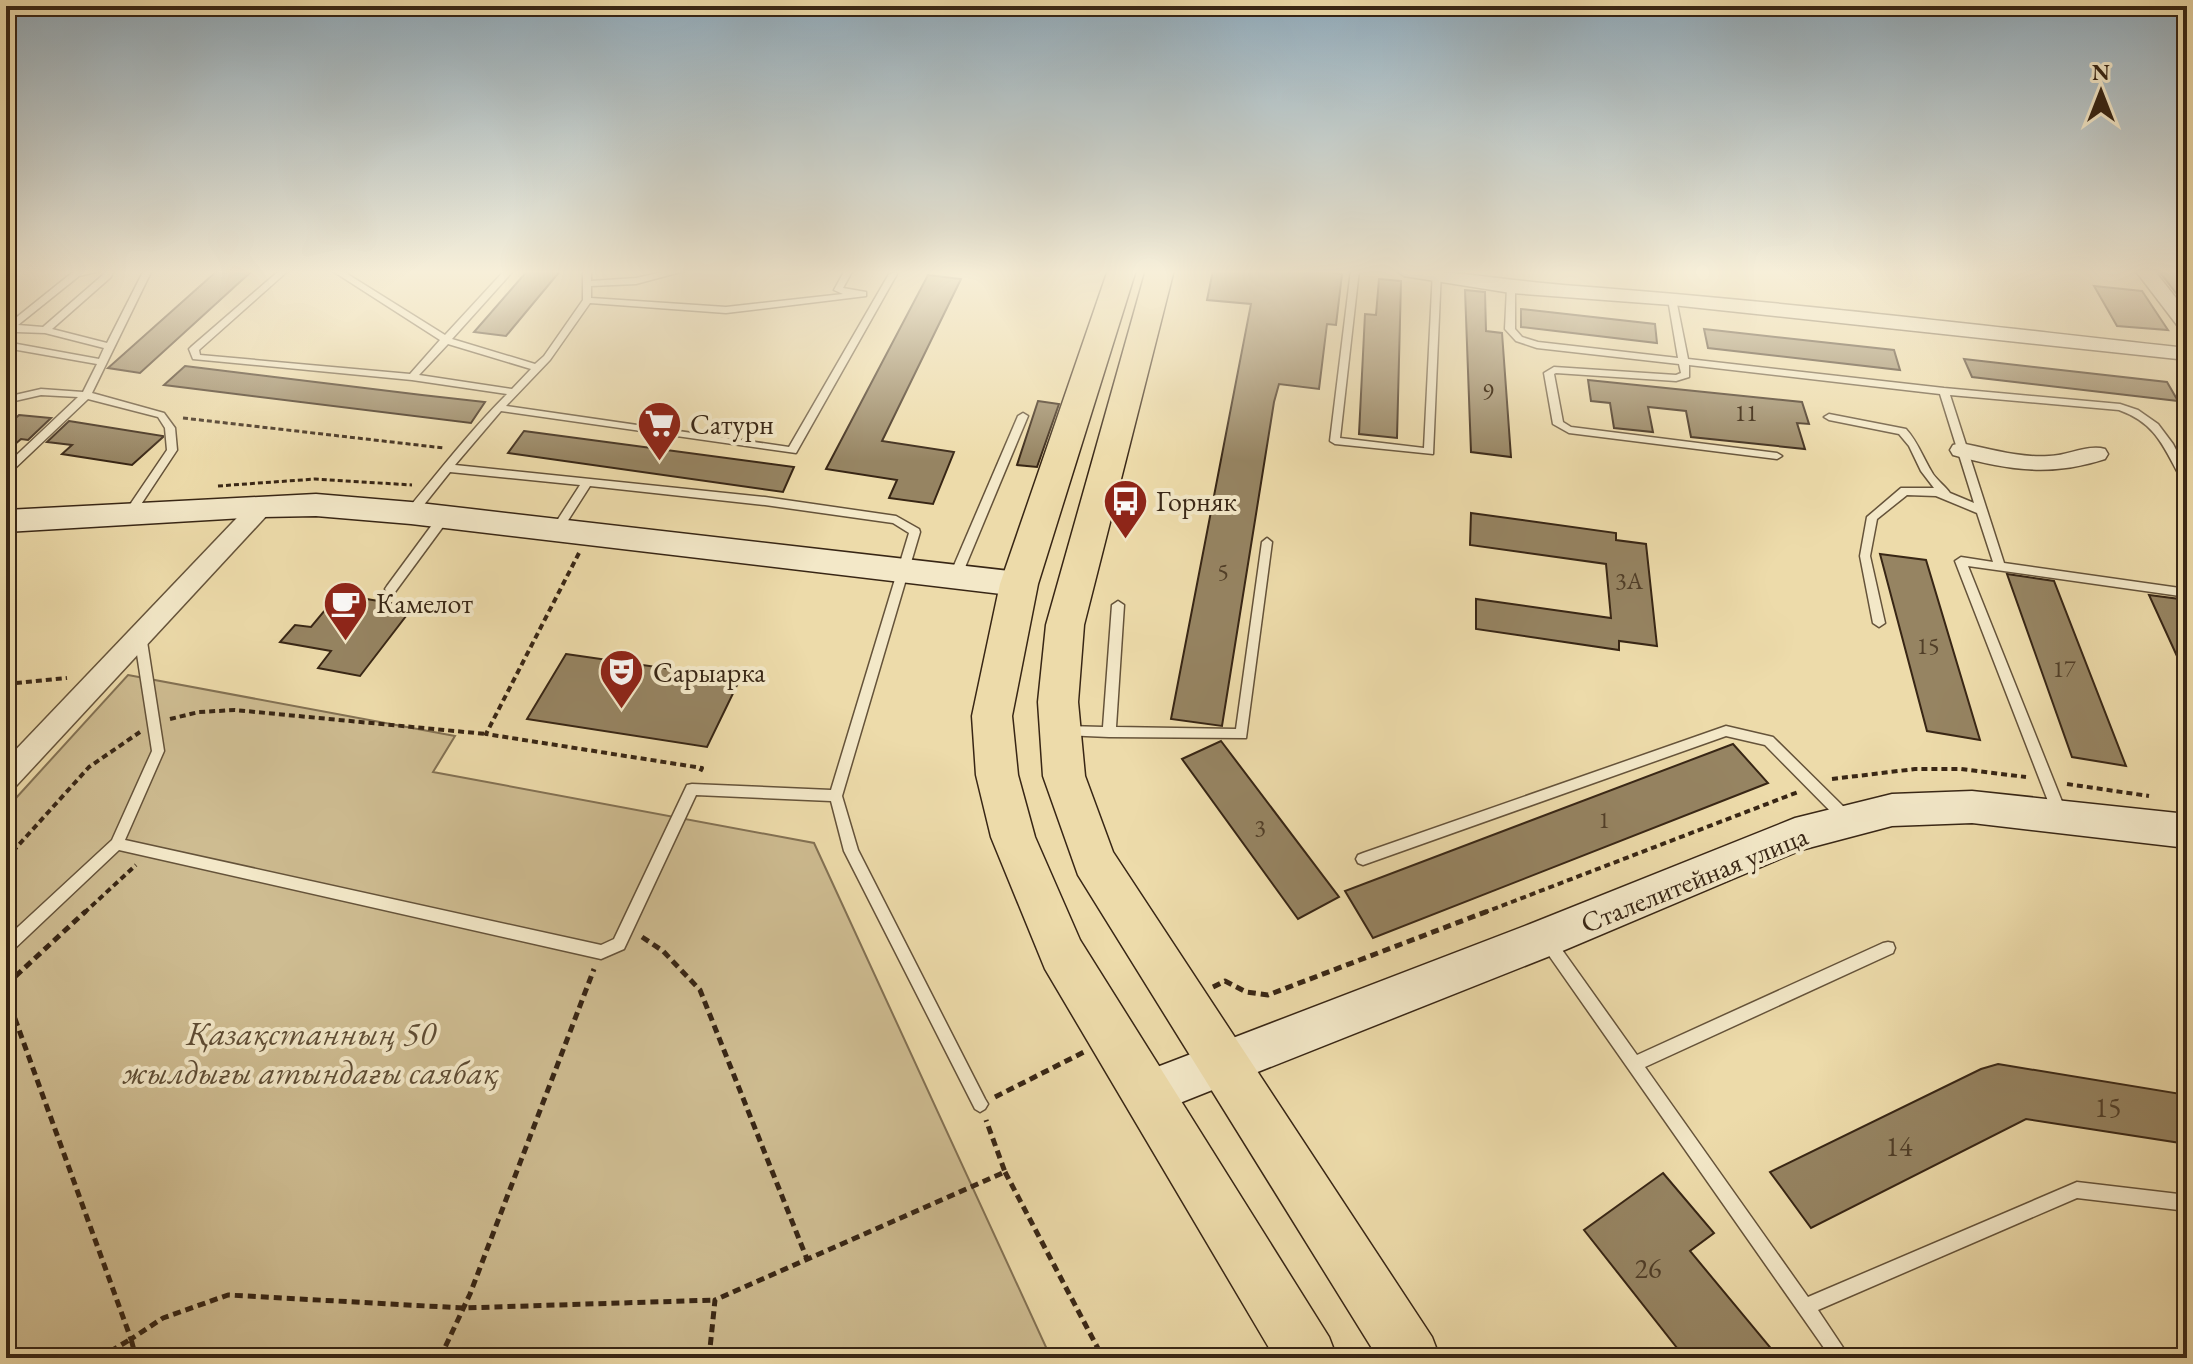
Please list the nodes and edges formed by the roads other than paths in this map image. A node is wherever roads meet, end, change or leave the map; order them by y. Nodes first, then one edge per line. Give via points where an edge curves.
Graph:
1 (59, 334) edge
2 (117, 334) edge
3 (212, 334) edge
4 (436, 334) edge
5 (452, 334) edge
6 (562, 334) edge
7 (859, 334) edge
8 (1101, 334) edge
9 (1143, 334) edge
10 (1348, 334) edge
11 (1434, 334) edge
12 (1514, 334) edge
13 (1679, 334) edge
14 (1996, 334) edge
15 (446, 340) junction
16 (6, 345) edge
17 (110, 347) junction
18 (2187, 354) edge
19 (102, 362) junction
20 (1685, 362) junction
21 (537, 368) junction
22 (412, 377) junction
23 (1944, 391) junction
24 (514, 392) junction
25 (86, 395) junction
26 (6, 400) edge
27 (499, 408) junction
28 (1023, 416) dead end
29 (1829, 417) dead end
30 (1961, 450) junction
31 (2097, 454) dead end
32 (1777, 456) dead end
33 (446, 468) junction
34 (6, 471) edge
35 (2187, 480) edge
36 (587, 483) junction
37 (1951, 496) junction
38 (262, 506) junction
39 (1981, 510) junction
40 (130, 512) junction
41 (411, 513) junction
42 (444, 517) junction
43 (6, 521) edge
44 (556, 530) junction
45 (1267, 542) dead end
46 (2000, 567) junction
47 (904, 571) junction
48 (955, 577) junction
49 (1019, 584) junction
50 (391, 589) dead end
51 (2187, 593) edge
52 (1118, 605) dead end
53 (1879, 623) dead end
54 (140, 635) junction
55 (1060, 731) junction
56 (1109, 732) junction
57 (6, 778) edge
58 (836, 796) junction
59 (2061, 816) junction
60 (1849, 821) junction
61 (2187, 831) edge
62 (117, 844) junction
63 (1363, 859) dead end
64 (1545, 938) junction
65 (6, 947) edge
66 (1888, 948) dead end
67 (1223, 1063) junction
68 (1634, 1064) junction
69 (1147, 1093) junction
70 (980, 1104) road end
71 (2187, 1203) edge
72 (1805, 1307) junction
73 (1308, 1358) edge
74 (1411, 1358) edge
75 (1841, 1358) edge

1 - 17 lane
2 - 17 lane
3 - 22 lane via 194,349 196,357
4 - 15 lane
5 - 15 lane
6 - 21 lane
7 - 27 lane via 792,451
8 - 49 main road
9 - 55 main road via 1065,625
10 - 11 lane via 1335,441 1429,452
12 - 20 lane via 1537,345
13 - 20 lane
14 - 18 street
15 - 21 lane
15 - 22 lane
16 - 19 lane
17 - 19 lane
19 - 25 lane
20 - 23 lane
20 - 32 lane via 1683,378 1554,370 1549,373 1558,424 1569,430
21 - 24 lane
22 - 24 lane
23 - 30 lane
23 - 35 lane via 2136,412 2153,420
24 - 27 lane
25 - 26 lane via 41,392
25 - 34 lane
25 - 40 lane via 161,415 170,428 172,450
27 - 33 lane
28 - 48 lane
29 - 37 lane via 1902,431 1928,477
30 - 31 street via 2043,466
30 - 39 lane
33 - 36 lane
33 - 41 lane
36 - 44 lane
36 - 47 lane via 896,520 915,532
37 - 39 lane
37 - 53 lane via 1905,491 1872,517 1865,556
38 - 40 street
38 - 41 street
38 - 54 street
39 - 46 lane
40 - 43 street
41 - 42 street
42 - 44 street
42 - 50 lane
44 - 47 street
45 - 56 lane via 1242,734
46 - 51 lane
46 - 59 lane via 1961,561
47 - 48 street
47 - 58 lane
48 - 49 street
49 - 69 main road via 992,716 997,775 1013,837 1062,954
52 - 56 lane
54 - 57 street
54 - 62 lane via 158,751
55 - 56 lane
55 - 67 main road via 1064,776 1094,861
58 - 62 lane via 692,789 619,944 601,952
58 - 70 lane via 851,851
59 - 60 street, Сталелитейная улица via 1972,807 1892,810
59 - 61 street, Сталелитейная улица
60 - 63 lane via 1769,741 1726,731
60 - 64 street, Сталелитейная улица via 1795,835
62 - 65 lane
64 - 67 street, Сталелитейная улица
64 - 68 lane
66 - 68 lane
67 - 69 street, Сталелитейная улица
67 - 74 main road
68 - 72 lane
69 - 73 main road
71 - 72 lane via 2077,1190
72 - 75 lane

